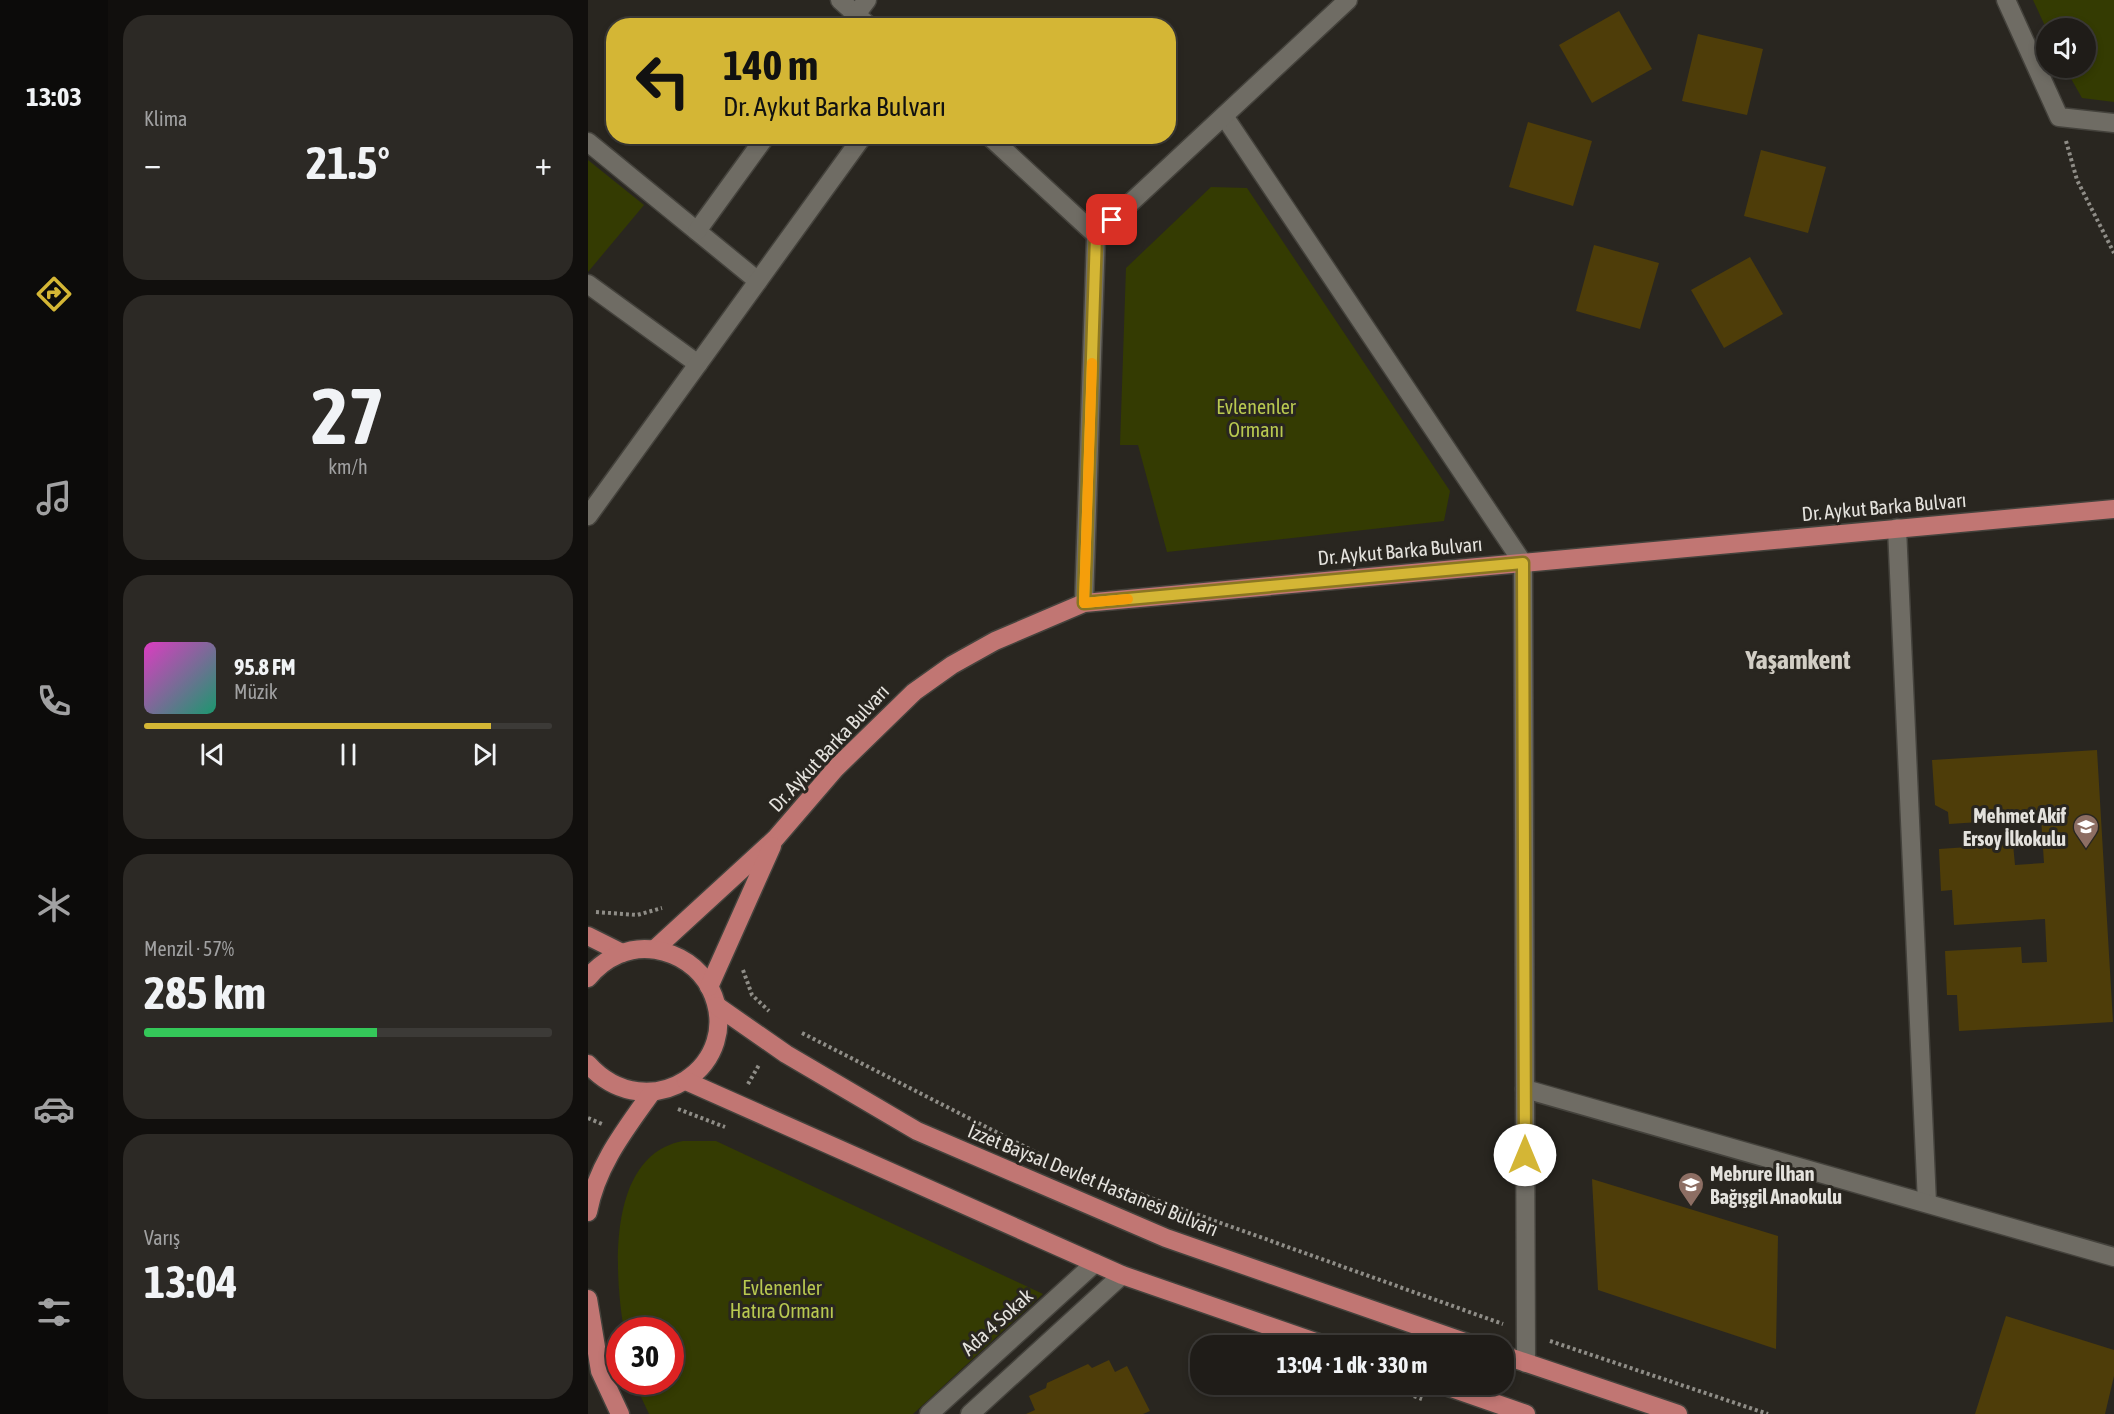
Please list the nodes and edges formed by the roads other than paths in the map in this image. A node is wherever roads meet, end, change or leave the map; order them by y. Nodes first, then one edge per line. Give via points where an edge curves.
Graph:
1 (840, 0) edge
2 (1348, 0) edge
3 (2006, 0) edge
4 (860, 16) edge
5 (1224, 116) junction
6 (2114, 123) edge
7 (588, 142) edge
8 (760, 144) edge
9 (857, 144) edge
10 (998, 144) edge
11 (697, 231) junction
12 (1096, 235) junction
13 (758, 281) junction
14 (588, 284) edge
15 (698, 364) junction
16 (2114, 509) edge
17 (588, 516) edge
18 (1897, 528) junction
19 (1523, 563) junction
20 (1084, 603) junction
21 (776, 839) junction
22 (590, 927) edge
23 (655, 950) junction
24 (622, 953) junction
25 (588, 978) edge
26 (709, 987) junction
27 (717, 1006) junction
28 (588, 1064) edge
29 (686, 1081) junction
30 (1525, 1089) junction
31 (652, 1092) junction
32 (1927, 1203) junction
33 (588, 1212) edge
34 (2114, 1257) edge
35 (1095, 1263) junction
36 (1122, 1275) junction
37 (588, 1299) edge
38 (1295, 1335) edge
39 (1444, 1335) edge
40 (1514, 1359) edge
41 (1526, 1363) junction
42 (594, 1375) edge
43 (1472, 1395) edge
44 (620, 1414) edge
45 (929, 1414) edge
46 (970, 1414) edge
47 (1526, 1414) edge
48 (1678, 1414) edge

1 - 4 street
2 - 5 street
3 - 6 street via 2059,117
5 - 12 street
5 - 19 street
7 - 11 street
8 - 11 street
9 - 13 street
10 - 12 street
11 - 13 street
12 - 20 street
13 - 15 street
14 - 15 street
15 - 17 street
16 - 18 main road, Dr. Aykut Barka Bulvarı
18 - 19 main road, Dr. Aykut Barka Bulvarı
18 - 32 street
19 - 20 main road, Dr. Aykut Barka Bulvarı
19 - 30 street
20 - 21 main road, Dr. Aykut Barka Bulvarı via 995,640 951,664 914,692 836,768
21 - 23 main road, Dr. Aykut Barka Bulvarı
21 - 26 main road, Dr. Aykut Barka Bulvarı
22 - 24 main road
23 - 24 main road
23 - 26 main road via 670,952 690,963
24 - 25 main road via 605,961
26 - 27 main road
27 - 29 main road via 719,1023 714,1046 703,1065
27 - 39 main road, İzzet Baysal Devlet Hastanesi Bulvarı via 771,1043 928,1136 1166,1238
28 - 31 main road via 599,1077 620,1088
29 - 31 main road
29 - 35 main road
30 - 32 street
30 - 41 street
31 - 33 main road via 602,1167
32 - 34 street
35 - 36 main road
35 - 45 street, Ada 4 Sokak
36 - 38 main road
36 - 46 street
37 - 42 main road
40 - 41 main road
41 - 48 main road
42 - 44 main road
43 - 47 main road

